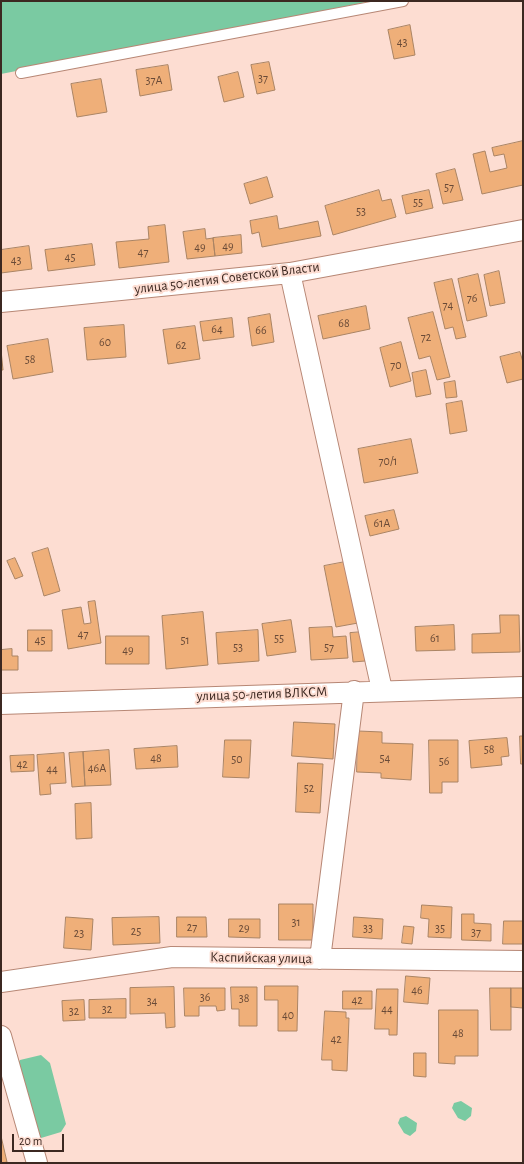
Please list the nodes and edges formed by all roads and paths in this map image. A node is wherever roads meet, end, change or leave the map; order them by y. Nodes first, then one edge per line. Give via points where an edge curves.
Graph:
1 (402, 1) edge
2 (21, 73) dead end
3 (523, 230) edge
4 (290, 273) junction
5 (1, 302) edge
6 (523, 687) edge
7 (382, 690) junction
8 (354, 691) junction
9 (1, 704) edge
10 (320, 959) junction
11 (523, 961) edge
12 (1, 982) edge
13 (1, 1036) edge
14 (37, 1163) edge

1 - 2 lane
3 - 4 street, улица 50-летия Советской Власти
4 - 5 street, улица 50-летия Советской Власти
4 - 7 street
6 - 7 street, улица 50-летия ВЛКСМ
7 - 8 street, улица 50-летия ВЛКСМ
8 - 9 street, улица 50-летия ВЛКСМ
8 - 10 street
10 - 11 street, Каспийская улица
10 - 12 street, Каспийская улица via 172,957
13 - 14 street

